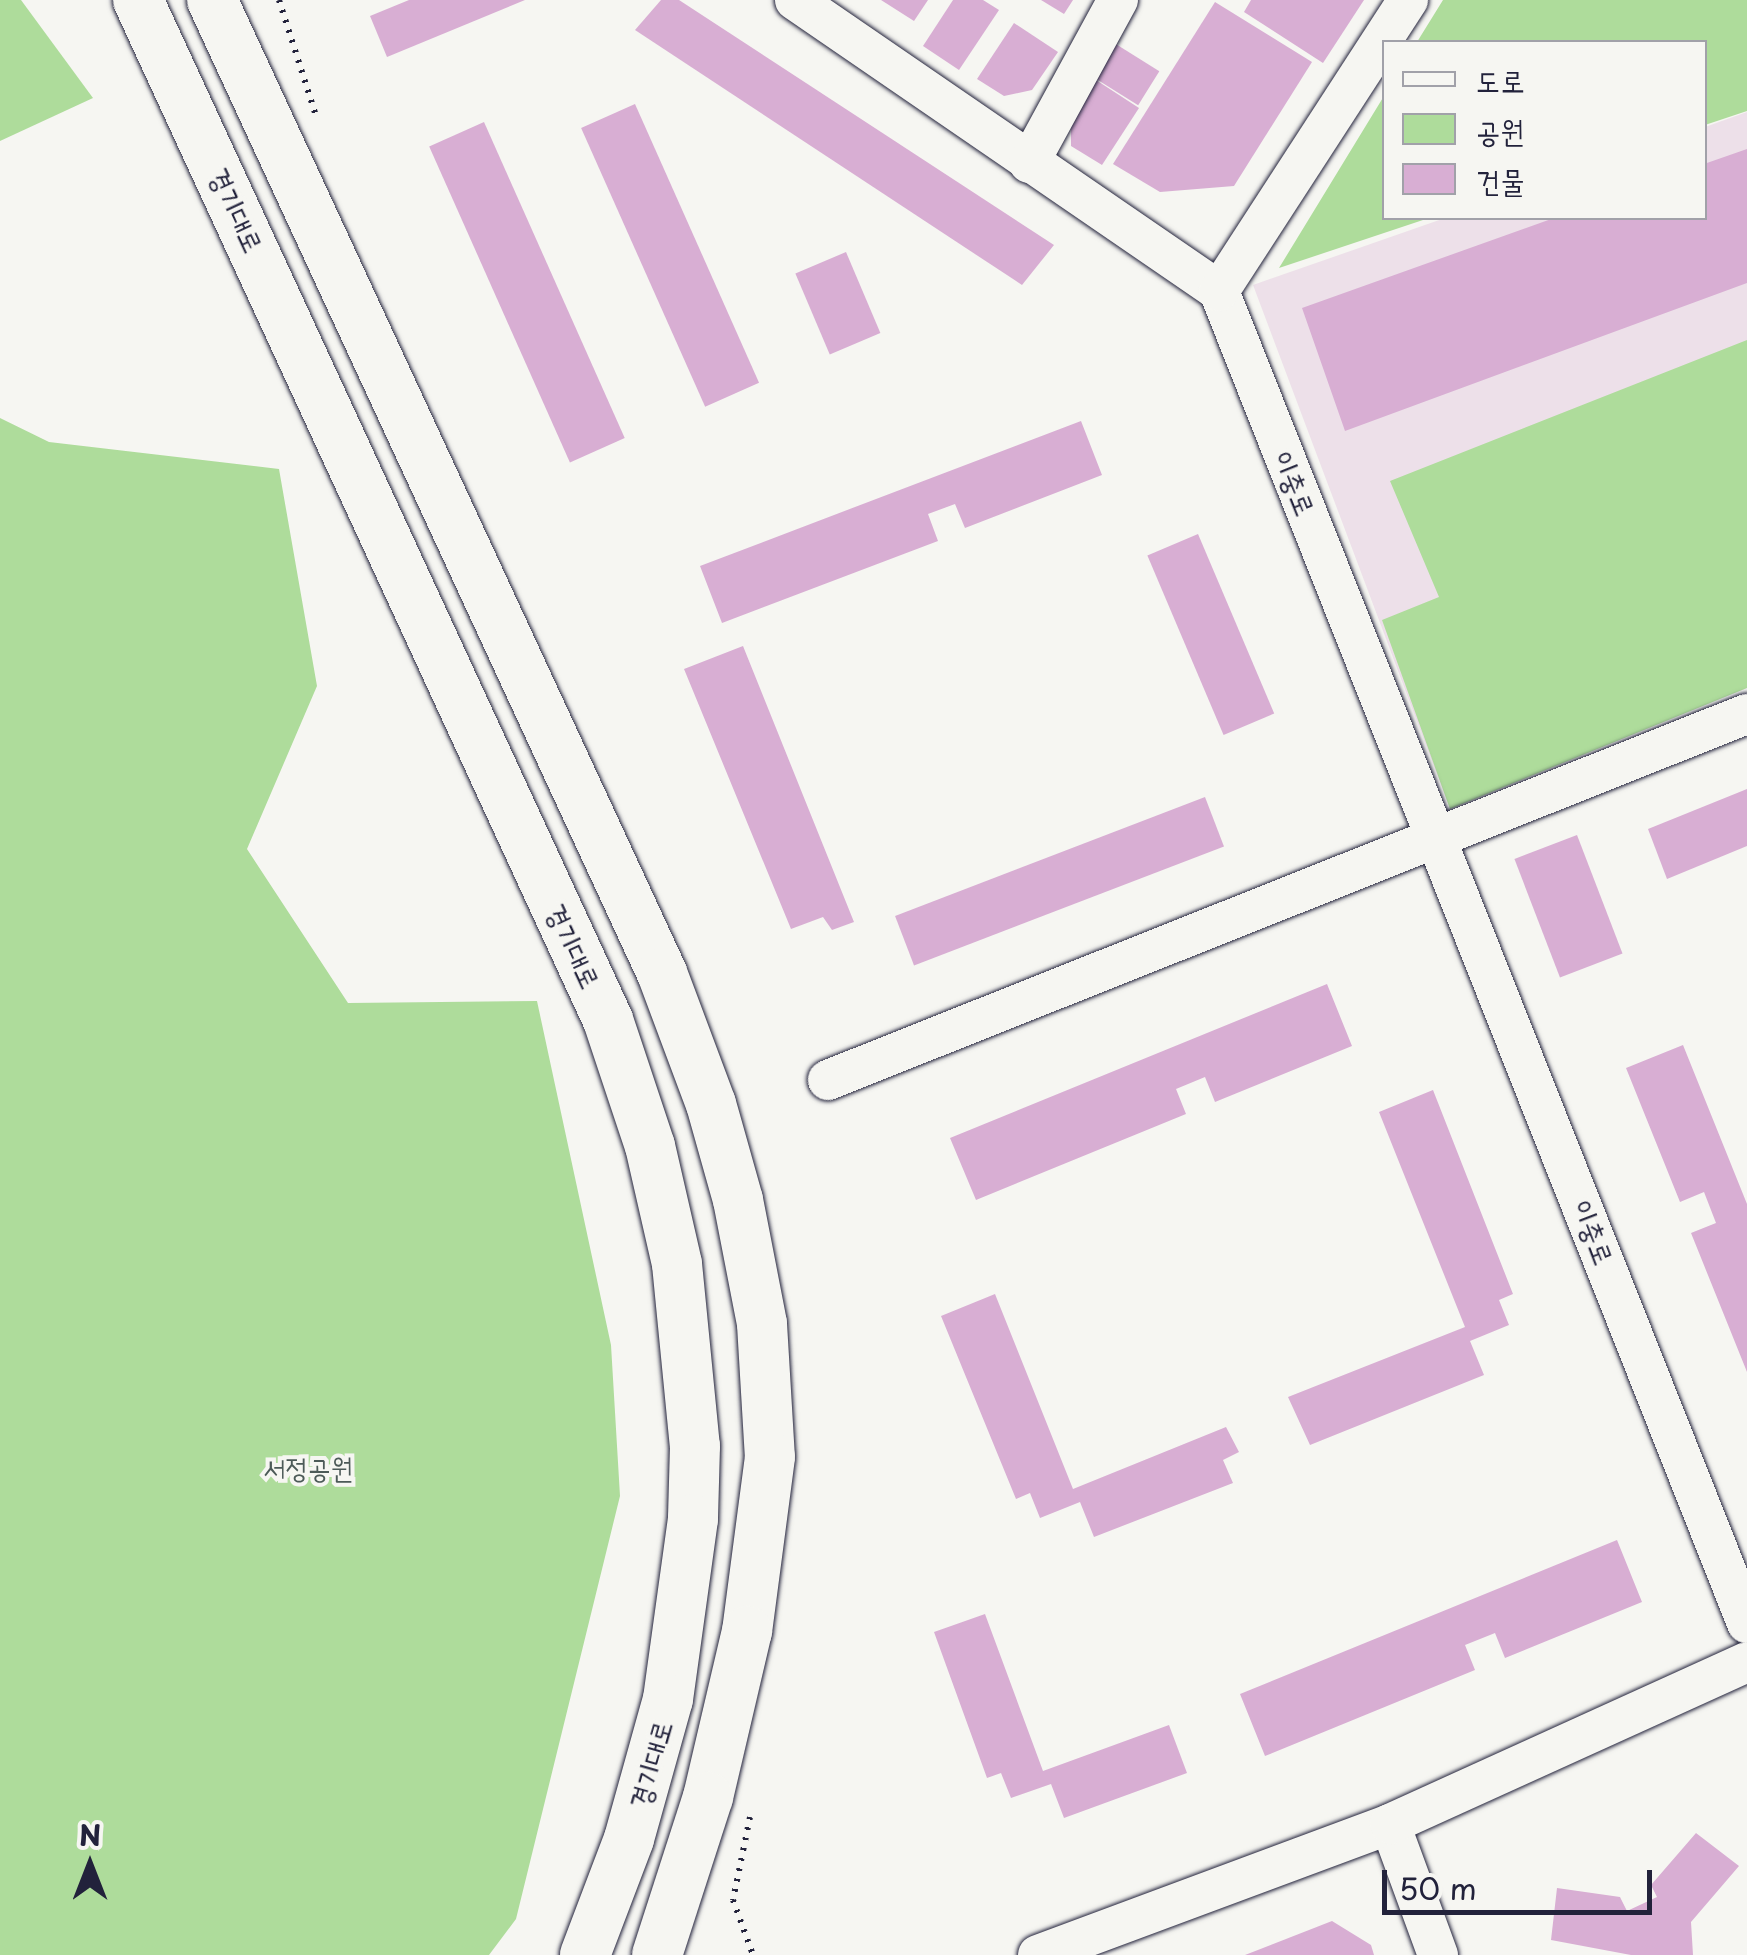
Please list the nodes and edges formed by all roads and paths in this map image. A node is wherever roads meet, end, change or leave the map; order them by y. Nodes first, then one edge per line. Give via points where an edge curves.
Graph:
1 (138, 0) edge
2 (212, 0) edge
3 (795, 0) edge
4 (1118, 0) edge
5 (1408, 0) edge
6 (1382, 40) edge
7 (1382, 40) edge
8 (1029, 163) junction
9 (1219, 291) junction
10 (1747, 714) edge
11 (1439, 841) junction
12 (828, 1080) dead end
13 (1747, 1623) edge
14 (1747, 1662) edge
15 (1390, 1824) junction
16 (670, 1941) edge
17 (586, 1955) edge
18 (1038, 1955) edge
19 (1438, 1955) edge

1 - 17 main road, 경기대로 via 608,1020 650,1146 677,1264 695,1446 693,1519 668,1699 629,1839
2 - 16 main road via 662,973 712,1104 738,1200 762,1324 770,1457 748,1631
3 - 8 street
4 - 8 street
5 - 6 street
7 - 9 street
8 - 9 street
9 - 11 street, 이충로
10 - 11 street
11 - 12 street
11 - 13 street, 이충로
14 - 15 street
15 - 18 street
15 - 19 street

